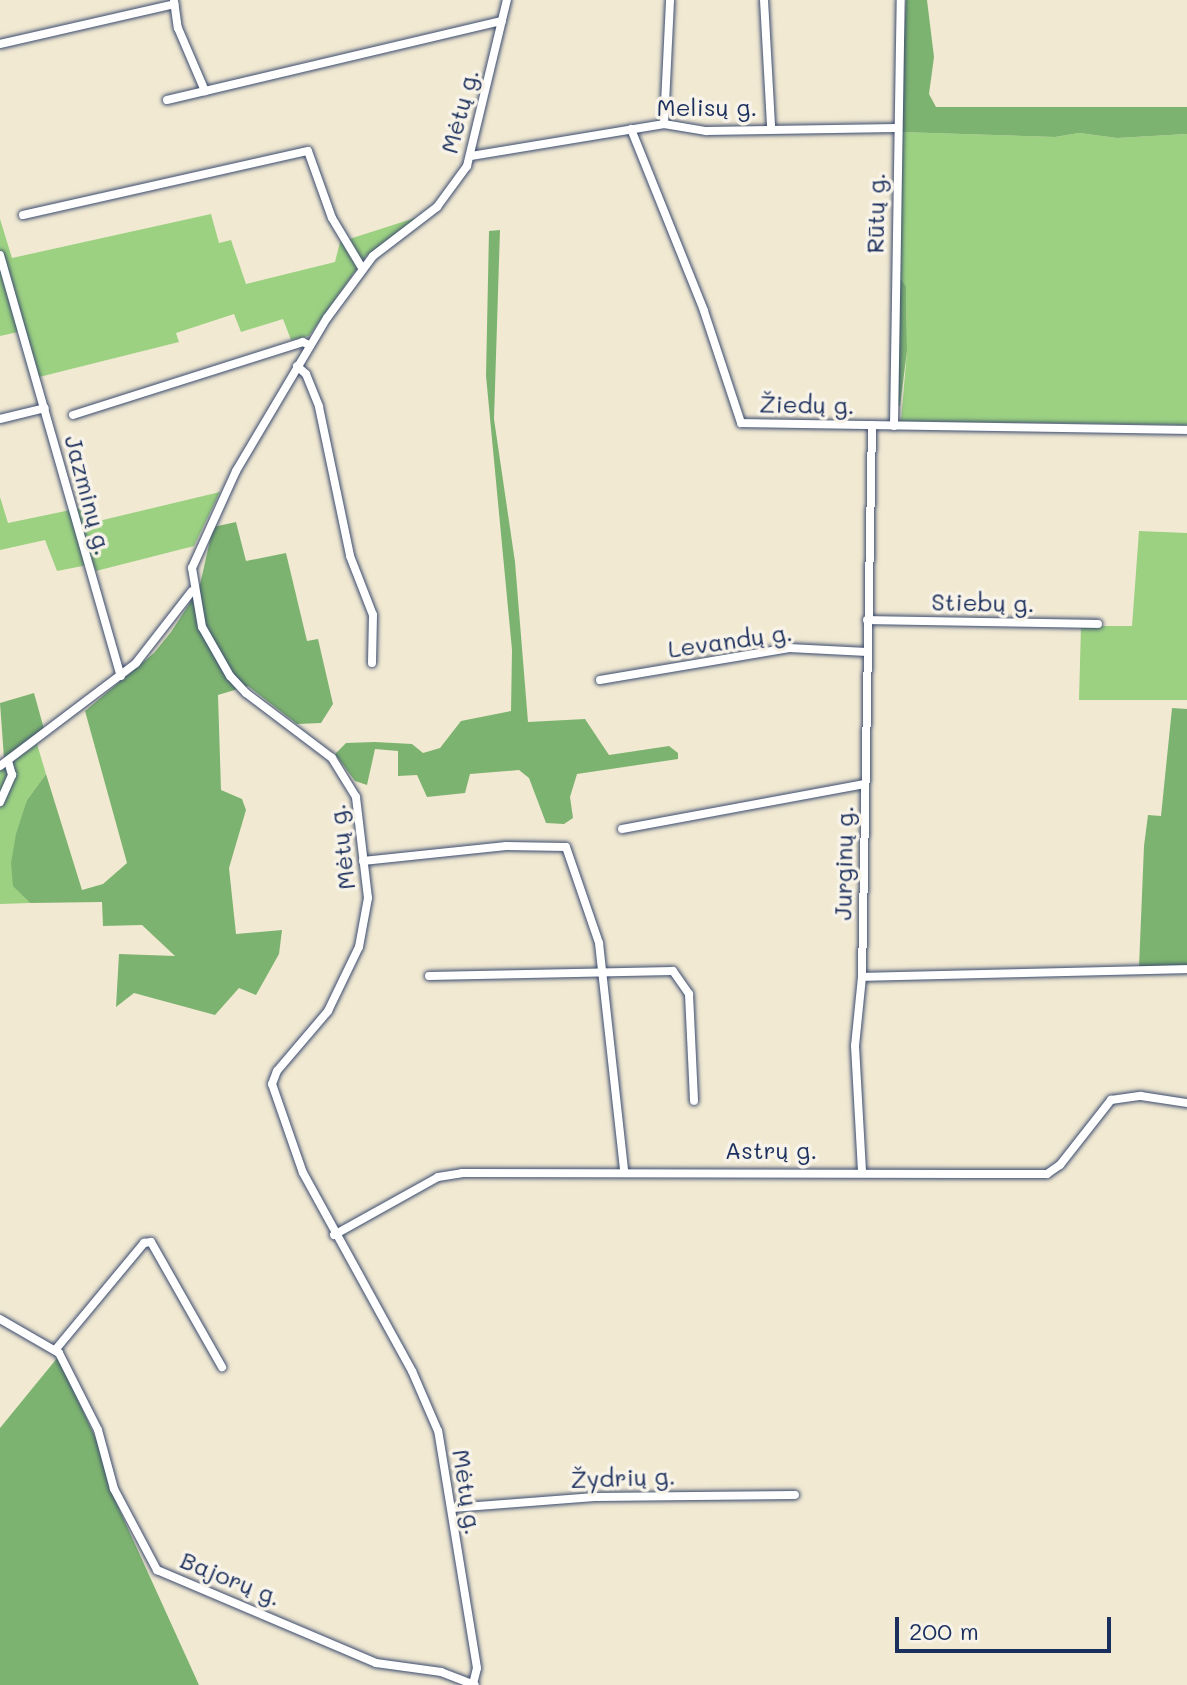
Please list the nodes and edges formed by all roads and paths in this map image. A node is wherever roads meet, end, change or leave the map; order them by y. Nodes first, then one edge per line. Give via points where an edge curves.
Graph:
1 (507, 0) edge
2 (670, 0) edge
3 (764, 0) edge
4 (901, 0) edge
5 (174, 2) edge
6 (502, 21) junction
7 (0, 44) edge
8 (205, 91) junction
9 (167, 100) dead end
10 (664, 124) junction
11 (771, 126) junction
12 (896, 128) junction
13 (631, 129) junction
14 (471, 156) junction
15 (23, 215) dead end
16 (0, 255) edge
17 (362, 268) junction
18 (309, 345) junction
19 (297, 366) junction
20 (45, 408) junction
21 (73, 415) dead end
22 (0, 419) edge
23 (872, 425) junction
24 (894, 426) junction
25 (1187, 430) edge
26 (193, 590) junction
27 (867, 620) junction
28 (1098, 624) dead end
29 (867, 652) junction
30 (372, 663) dead end
31 (121, 676) junction
32 (600, 680) dead end
33 (3, 762) edge
34 (865, 784) junction
35 (0, 802) edge
36 (622, 829) dead end
37 (363, 861) junction
38 (1187, 969) edge
39 (603, 970) junction
40 (429, 976) dead end
41 (862, 977) junction
42 (694, 1101) dead end
43 (1187, 1103) edge
44 (624, 1171) junction
45 (862, 1171) junction
46 (334, 1235) junction
47 (0, 1319) edge
48 (56, 1349) junction
49 (222, 1367) dead end
50 (795, 1495) dead end
51 (452, 1508) junction
52 (474, 1685) edge

1 - 6 street, Mėtų g.
2 - 10 street
3 - 11 street
4 - 12 street, Rūtų g.
5 - 7 street
5 - 8 street via 178,28
6 - 8 street
6 - 14 street, Mėtų g.
8 - 9 street
10 - 11 street, Melisų g. via 706,131
10 - 13 street, Melisų g.
11 - 12 street, Melisų g.
12 - 24 street, Rūtų g.
13 - 14 street, Melisų g.
13 - 23 street, Žiedų g. via 704,311 741,423
14 - 17 street, Mėtų g. via 437,207
15 - 17 street via 308,151 332,218
16 - 20 street, Jazminų g.
17 - 18 street, Mėtų g.
18 - 19 street, Mėtų g.
18 - 21 street
19 - 26 street, Mėtų g. via 198,546
19 - 30 street via 306,374 319,407 350,556 373,615
20 - 22 street
20 - 31 street, Jazminų g.
23 - 24 street, Žiedų g.
23 - 27 street, Jurginų g.
24 - 25 street, Žiedų g.
26 - 31 street via 154,645
26 - 37 street, Mėtų g. via 207,641 230,676 347,774 356,797
27 - 28 street, Stiebų g.
27 - 29 street, Jurginų g.
29 - 32 street, Levandų g. via 789,648
29 - 34 street, Jurginų g.
31 - 33 street
33 - 35 street via 12,775
34 - 36 street
34 - 41 street, Jurginų g.
37 - 39 street via 560,844 571,854
37 - 46 street, Mėtų g. via 368,898 359,947 328,1011 272,1079 303,1173
38 - 41 street
39 - 40 street
39 - 42 street via 666,968 684,981
39 - 44 street
41 - 45 street, Jurginų g. via 855,1046
43 - 45 street, Astrų g. via 1141,1096 1111,1100 1047,1174
44 - 45 street, Astrų g.
44 - 46 street, Astrų g. via 438,1177
46 - 51 street, Mėtų g. via 423,1394 438,1431
47 - 48 street
48 - 49 street via 144,1243 151,1242
48 - 52 street, Bajorų g. via 89,1409 114,1489 152,1566 376,1663 426,1669
50 - 51 street, Žydrių g. via 595,1497
51 - 52 street, Mėtų g. via 477,1668

